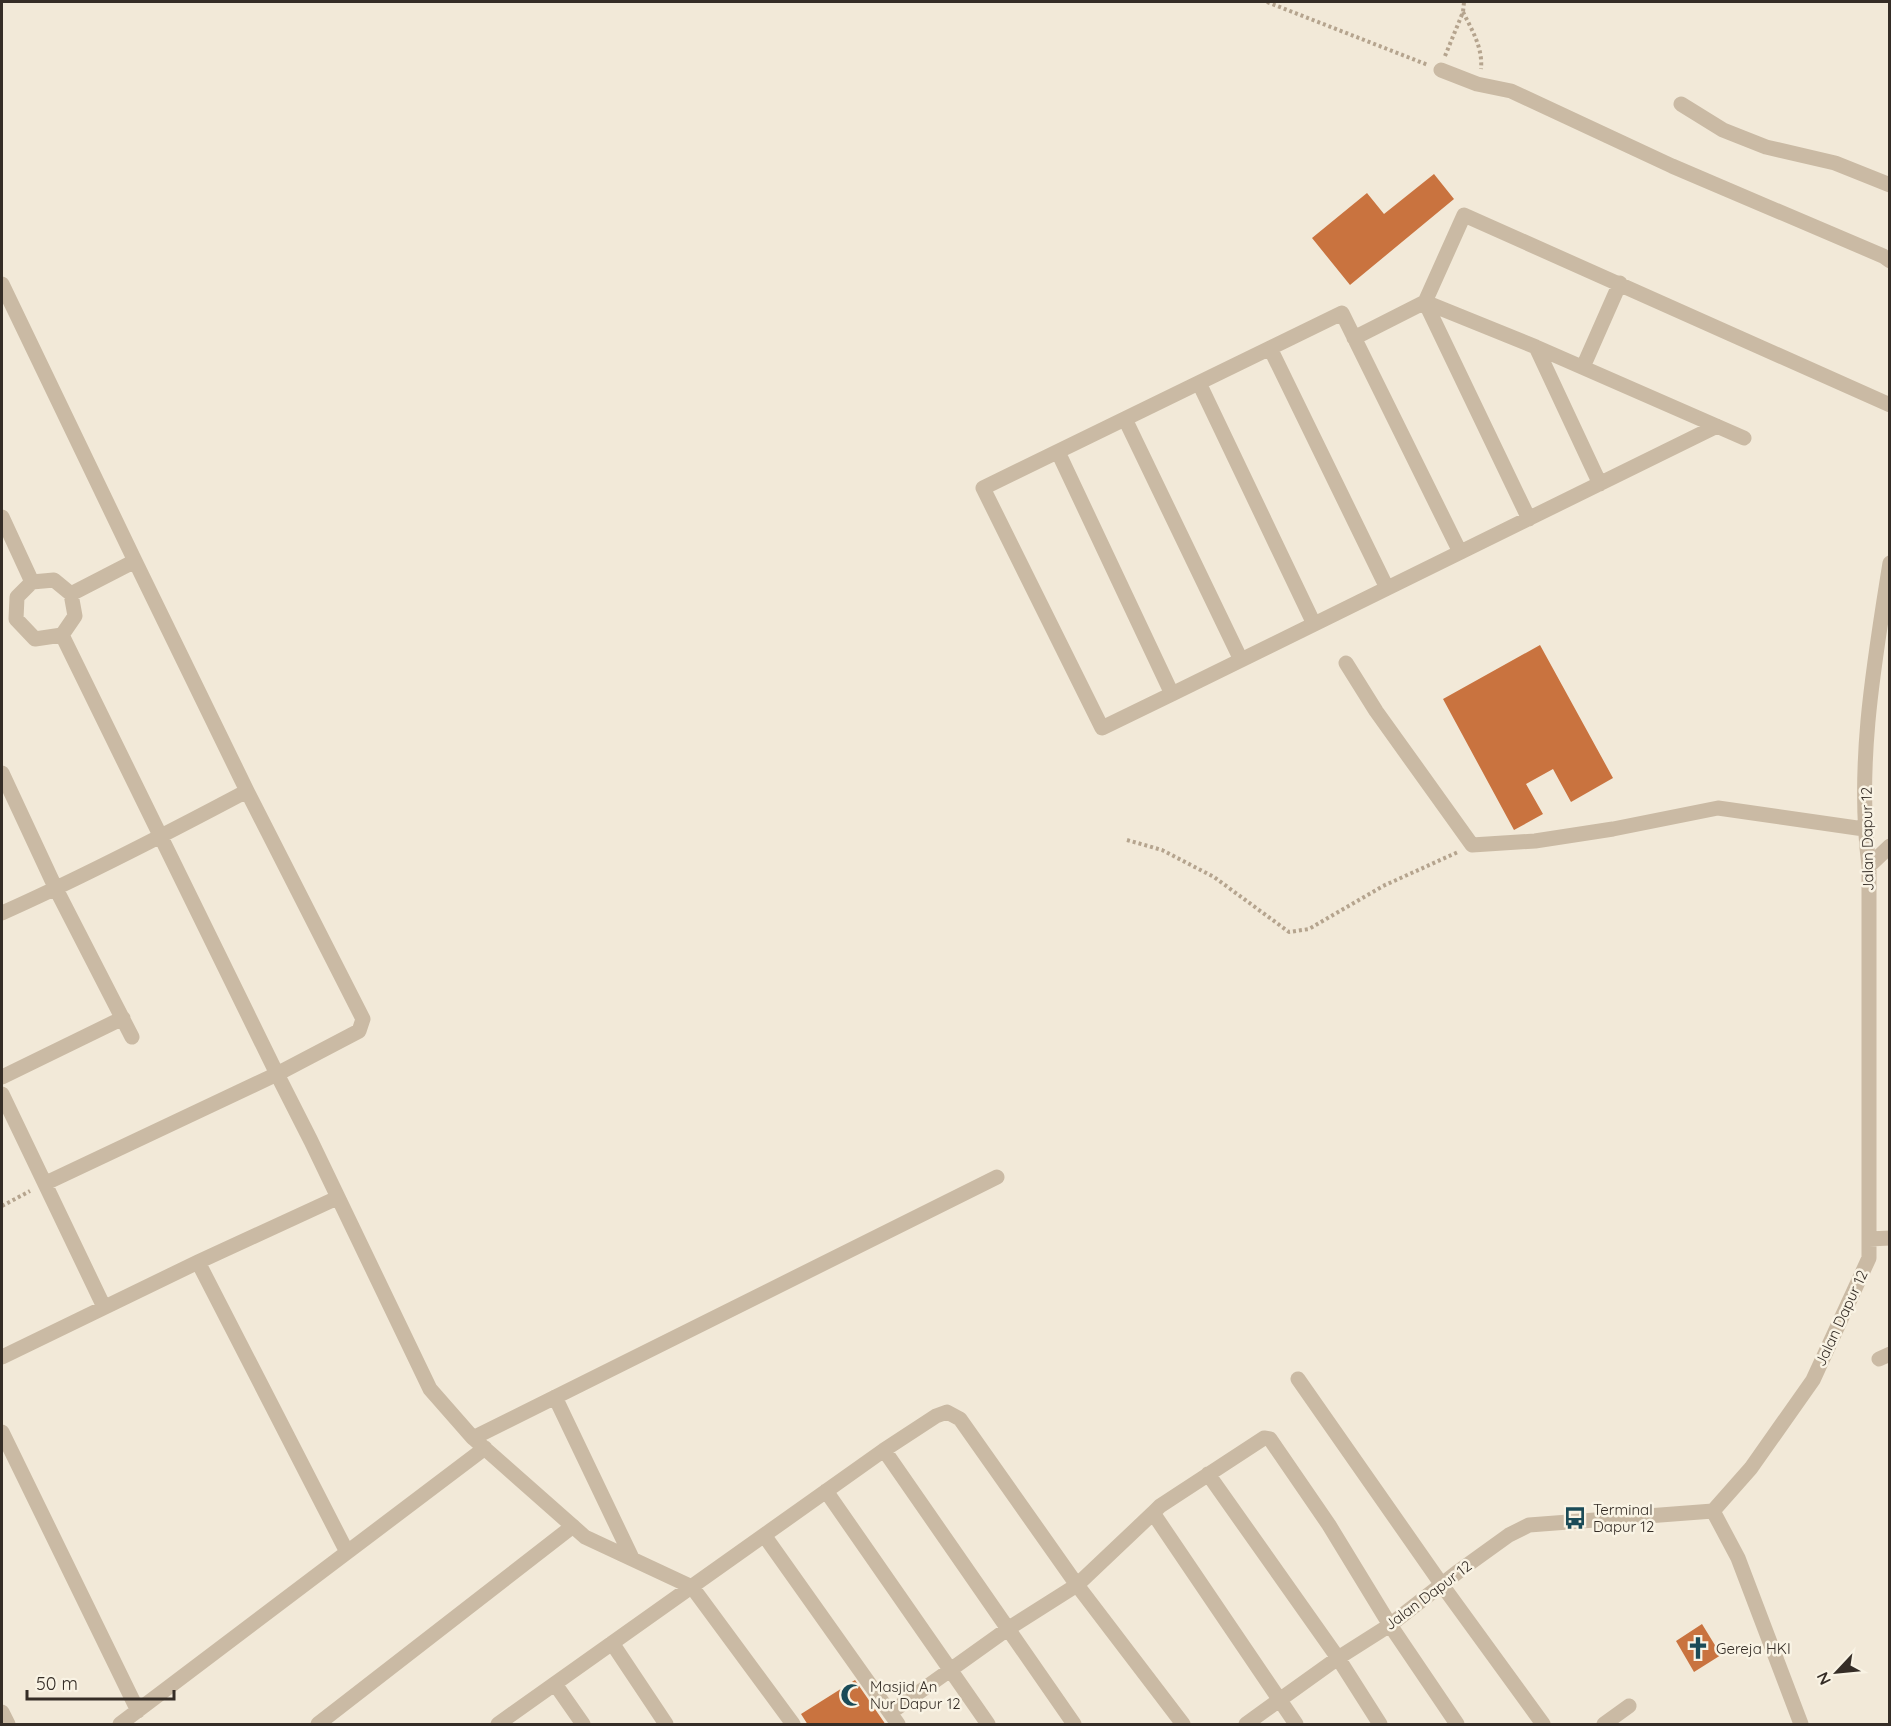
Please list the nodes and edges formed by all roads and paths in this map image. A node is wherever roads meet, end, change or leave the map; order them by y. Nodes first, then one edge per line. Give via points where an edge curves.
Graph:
1 (1267, 2) edge
2 (1464, 2) edge
3 (1462, 12) junction
4 (1480, 49) dead end
5 (1441, 70) junction
6 (1681, 104) dead end
7 (1890, 185) edge
8 (1890, 261) edge
9 (2, 284) edge
10 (1620, 284) junction
11 (1425, 302) junction
12 (1354, 338) junction
13 (1536, 347) junction
14 (1270, 348) junction
15 (1583, 368) junction
16 (1199, 383) junction
17 (1890, 405) edge
18 (1125, 419) junction
19 (1717, 426) junction
20 (1744, 438) dead end
21 (1058, 452) junction
22 (1600, 484) junction
23 (2, 518) edge
24 (1529, 519) junction
25 (1460, 552) junction
26 (135, 561) junction
27 (1890, 562) edge
28 (32, 582) junction
29 (1387, 588) junction
30 (71, 594) junction
31 (16, 619) junction
32 (1314, 624) junction
33 (2, 626) edge
34 (62, 635) junction
35 (1240, 660) junction
36 (1346, 663) dead end
37 (1172, 694) junction
38 (2, 773) edge
39 (247, 791) junction
40 (1864, 829) junction
41 (160, 837) junction
42 (1127, 840) dead end
43 (1472, 845) junction
44 (1890, 846) edge
45 (1869, 866) junction
46 (56, 889) junction
47 (2, 913) edge
48 (123, 1018) junction
49 (132, 1037) dead end
50 (277, 1074) junction
51 (2, 1077) edge
52 (2, 1094) edge
53 (997, 1177) dead end
54 (46, 1183) junction
55 (337, 1198) junction
56 (2, 1206) edge
57 (1890, 1238) edge
58 (1869, 1239) junction
59 (198, 1262) junction
60 (104, 1307) junction
61 (2, 1357) edge
62 (1298, 1379) dead end
63 (555, 1397) junction
64 (2, 1432) edge
65 (473, 1438) junction
66 (485, 1448) junction
67 (884, 1450) junction
68 (1208, 1474) junction
69 (826, 1491) junction
70 (1713, 1510) junction
71 (1153, 1514) junction
72 (573, 1526) junction
73 (764, 1535) junction
74 (347, 1552) junction
75 (632, 1558) junction
76 (1077, 1585) junction
77 (1442, 1585) junction
78 (692, 1587) junction
79 (1390, 1625) junction
80 (1009, 1628) junction
81 (612, 1643) junction
82 (1338, 1658) junction
83 (950, 1670) junction
84 (555, 1684) junction
85 (1280, 1700) junction
86 (1629, 1706) dead end
87 (138, 1711) junction
88 (2, 1712) edge
89 (894, 1719) edge
90 (502, 1723) edge
91 (1610, 1723) edge
92 (8, 1725) edge
93 (120, 1725) edge
94 (318, 1725) edge
95 (583, 1725) edge
96 (666, 1725) edge
97 (793, 1725) edge
98 (988, 1725) edge
99 (1074, 1725) edge
100 (1183, 1725) edge
101 (1246, 1725) edge
102 (1296, 1725) edge
103 (1380, 1725) edge
104 (1457, 1725) edge
105 (1543, 1725) edge
106 (1801, 1725) edge

1 - 5 path
2 - 3 path
3 - 4 path
3 - 5 path
5 - 8 street via 1477,84 1511,91
6 - 7 street via 1723,130 1766,147 1835,163
9 - 26 street
10 - 11 street via 1464,215
10 - 15 street
10 - 17 street
11 - 12 street
11 - 13 street
11 - 24 street
12 - 14 street via 1342,313
12 - 25 street
13 - 15 street
13 - 22 street
14 - 16 street
14 - 29 street
15 - 19 street
16 - 18 street
16 - 32 street
18 - 21 street
18 - 35 street
19 - 20 street
19 - 22 street
21 - 37 street
21 - 37 street via 983,488 1102,728
22 - 24 street
23 - 28 street
24 - 25 street
25 - 29 street
26 - 30 street
26 - 39 street
27 - 40 street, Jalan Dapur 12 via 1869,699
28 - 30 street via 54,580
28 - 31 street via 17,597
29 - 32 street
30 - 34 street via 75,616
31 - 33 street
31 - 34 street via 35,639
32 - 35 street
34 - 41 street
35 - 37 street
36 - 43 street
38 - 46 street
39 - 41 street
39 - 50 street via 363,1019 359,1030
40 - 43 street via 1718,808 1613,830
40 - 45 street, Jalan Dapur 12
41 - 46 street
41 - 50 street
42 - 43 path via 1162,850 1214,878 1289,932 1310,929 1383,886
44 - 45 street
45 - 58 street, Jalan Dapur 12
46 - 47 street
46 - 48 street
48 - 49 street
48 - 51 street
50 - 54 street
50 - 55 street
52 - 54 street
53 - 63 street
54 - 56 path
54 - 60 street
55 - 59 street
55 - 65 street via 430,1389
57 - 58 street
58 - 70 street, Jalan Dapur 12 via 1869,1258 1813,1380 1751,1468
59 - 60 street
59 - 74 street
60 - 61 street
62 - 77 street
63 - 65 street
63 - 75 street
64 - 87 street
65 - 66 street
66 - 72 street
66 - 74 street
67 - 69 street
67 - 76 street via 936,1416 947,1412 960,1419
67 - 80 street
68 - 71 street
68 - 79 street via 1264,1438 1270,1439
68 - 82 street
69 - 73 street
69 - 83 street
70 - 77 street, Jalan Dapur 12 via 1529,1525 1509,1535
70 - 106 street via 1738,1558
71 - 76 street
71 - 85 street
72 - 75 street via 585,1537
72 - 94 street
73 - 78 street
73 - 89 street
74 - 87 street
75 - 78 street
76 - 80 street
76 - 100 street
77 - 79 street, Jalan Dapur 12
77 - 105 street
78 - 81 street
78 - 97 street
79 - 82 street, Jalan Dapur 12
79 - 104 street
80 - 83 street
80 - 99 street
81 - 84 street
81 - 96 street
82 - 85 street, Jalan Dapur 12
82 - 103 street
83 - 89 street
83 - 98 street
84 - 90 street
84 - 95 street
85 - 101 street, Jalan Dapur 12
85 - 102 street
86 - 91 street
87 - 93 street
88 - 92 street

